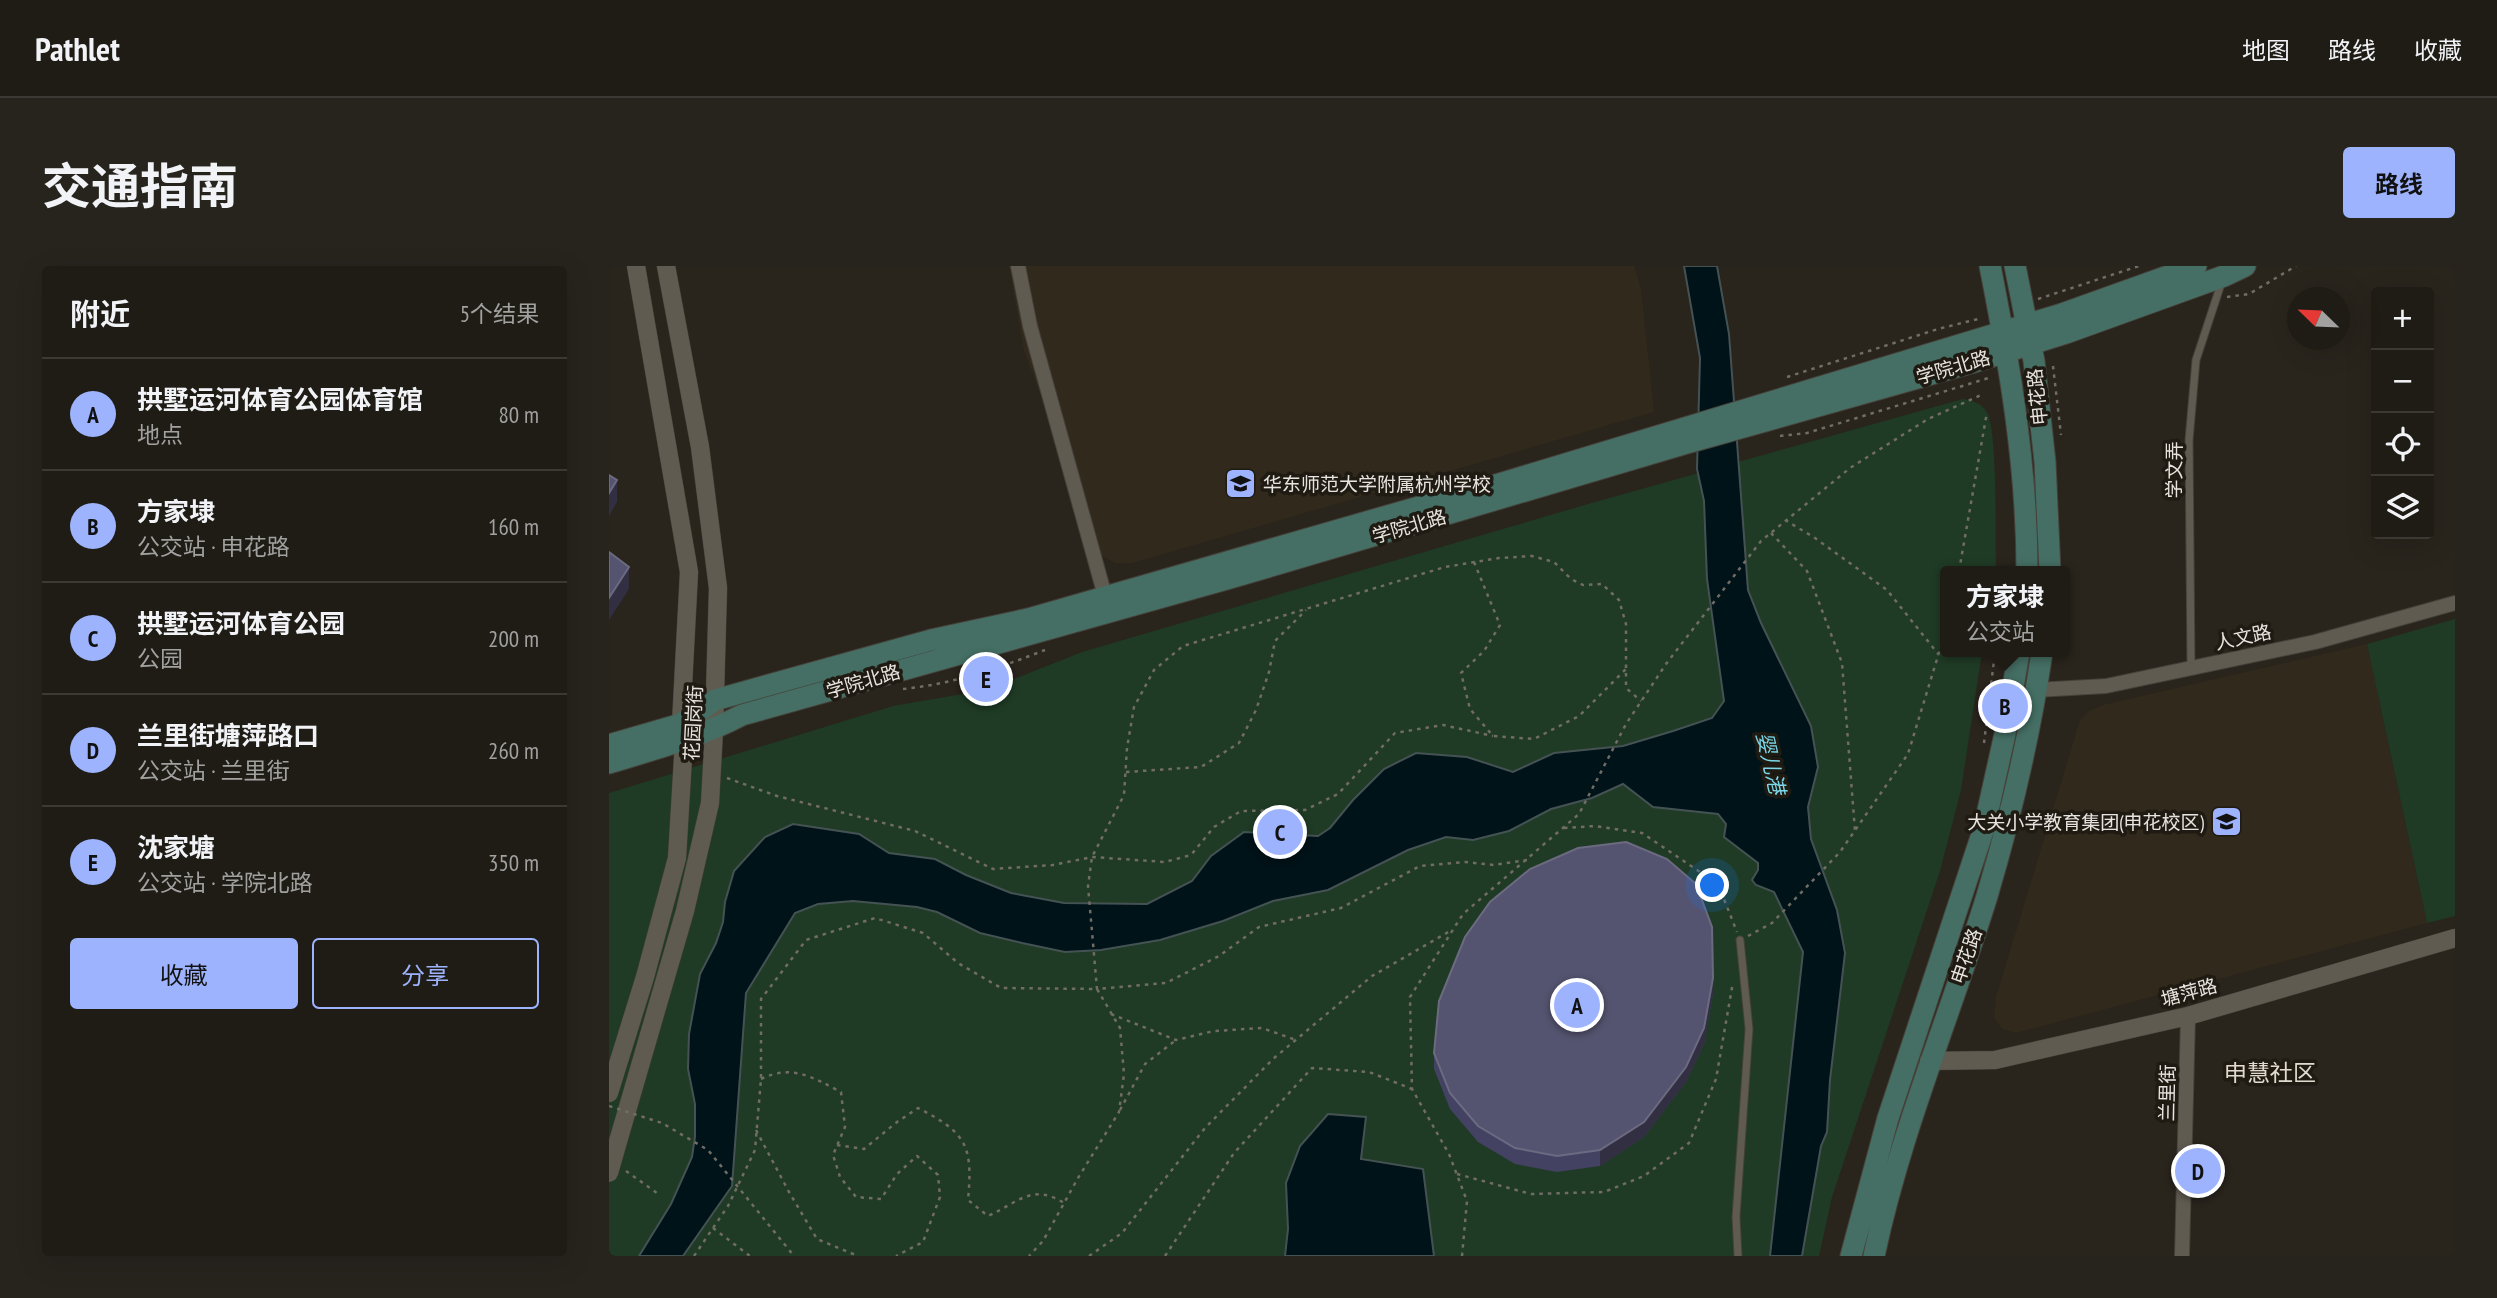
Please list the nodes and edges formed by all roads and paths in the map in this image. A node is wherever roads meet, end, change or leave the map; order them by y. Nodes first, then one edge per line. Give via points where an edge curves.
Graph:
1 (636, 266) edge
2 (666, 266) edge
3 (1019, 266) edge
4 (1990, 266) edge
5 (2015, 266) edge
6 (2139, 266) edge
7 (2196, 266) edge
8 (2245, 266) edge
9 (2224, 276) junction
10 (2027, 324) junction
11 (2003, 332) junction
12 (1778, 392) junction
13 (1981, 396) dead end
14 (1987, 412) dead end
15 (1685, 435) junction
16 (1785, 520) junction
17 (1770, 533) junction
18 (1474, 562) junction
19 (1960, 566) edge
20 (2027, 566) edge
21 (2050, 566) edge
22 (1105, 596) junction
23 (2455, 603) edge
24 (1308, 608) junction
25 (1940, 651) edge
26 (1939, 655) junction
27 (2018, 657) edge
28 (2041, 657) edge
29 (1628, 667) junction
30 (2191, 668) junction
31 (2036, 690) junction
32 (715, 700) junction
33 (1641, 701) junction
34 (714, 730) junction
35 (682, 733) junction
36 (1493, 736) junction
37 (609, 745) edge
38 (609, 763) edge
39 (1126, 772) junction
40 (712, 773) junction
41 (1564, 828) junction
42 (1855, 831) junction
43 (1091, 857) junction
44 (1527, 860) junction
45 (1453, 930) junction
46 (2455, 938) edge
47 (1740, 940) junction
48 (1734, 976) dead end
49 (1097, 989) junction
50 (1111, 1014) junction
51 (2188, 1016) junction
52 (1176, 1040) junction
53 (1296, 1040) junction
54 (1929, 1061) junction
55 (761, 1079) junction
56 (1412, 1089) junction
57 (609, 1093) edge
58 (609, 1106) edge
59 (1119, 1112) junction
60 (756, 1130) junction
61 (837, 1145) junction
62 (614, 1170) edge
63 (1457, 1174) junction
64 (657, 1193) dead end
65 (1064, 1203) junction
66 (713, 1228) junction
67 (694, 1256) edge
68 (750, 1256) edge
69 (794, 1256) edge
70 (858, 1256) edge
71 (896, 1256) edge
72 (1029, 1256) edge
73 (1089, 1256) edge
74 (1165, 1256) edge
75 (1462, 1256) edge
76 (1738, 1256) edge
77 (1851, 1256) edge
78 (1874, 1256) edge
79 (2182, 1256) edge

1 - 35 street, 花园岗街 via 689,572
2 - 32 street, 花园岗街 via 700,447 718,588
3 - 22 street via 1030,326
4 - 11 main road, 申花路
5 - 10 main road, 申花路
6 - 10 path
7 - 10 main road, 学院北路
8 - 9 main road, 学院北路
9 - 10 main road, 学院北路
9 - 30 lane, 学文弄 via 2196,360 2189,440
10 - 11 main road, 学院北路
10 - 21 main road, 申花路 via 2045,462
11 - 12 main road, 学院北路
11 - 12 path via 1938,329 1826,364
11 - 15 main road, 学院北路 via 1747,427
11 - 20 main road, 申花路 via 2024,477
12 - 15 main road, 学院北路
13 - 16 path via 1928,419 1850,468
14 - 19 path
15 - 22 main road, 学院北路
15 - 34 main road, 学院北路 via 1227,579 742,715
16 - 17 path
16 - 26 path via 1887,590
17 - 33 path
17 - 42 path via 1807,571 1842,663
18 - 24 path via 1445,566
18 - 29 path via 1531,556 1554,562 1583,585 1602,584 1619,600 1626,624
18 - 36 path via 1500,625 1484,651 1461,673 1470,709
22 - 32 main road, 学院北路
23 - 30 street, 人文路 via 2315,642
24 - 39 path via 1183,646 1154,670 1135,707
24 - 39 path via 1275,641 1257,710 1239,743 1201,767
25 - 26 path
26 - 42 path via 1908,754
27 - 77 main road, 申花路 via 1985,828 1888,1118
28 - 31 main road, 申花路
29 - 33 path via 1626,688
29 - 36 path via 1579,716 1534,739
30 - 31 street, 人文路 via 2105,686
31 - 54 main road, 申花路 via 2004,838
32 - 34 street, 花园岗街
32 - 35 main road, 学院北路
33 - 41 path via 1579,814
34 - 35 main road, 学院北路
34 - 40 street, 花园岗街
35 - 37 main road, 学院北路
35 - 38 main road, 学院北路
35 - 57 street, 花园岗街 via 677,858
36 - 43 path via 1443,725 1395,733 1338,793 1305,810 1241,811 1214,827 1191,855 1165,862
39 - 43 path via 1124,795
40 - 43 path via 777,796 915,831 993,869
40 - 62 street, 花园岗街, bridge via 710,803 685,911
41 - 44 path
41 - 47 path via 1595,826 1642,833 1718,884
42 - 47 path via 1772,923
43 - 49 path via 1088,886
44 - 45 path via 1462,914
44 - 49 path via 1420,866 1341,908 1259,927 1219,956 1166,983
45 - 53 path via 1371,976
45 - 56 path via 1410,997
46 - 51 street, 塘萍路
47 - 76 lane via 1749,1029 1736,1217
48 - 63 path via 1716,1079 1689,1143 1644,1176 1604,1192 1531,1195
49 - 50 path
49 - 55 path via 1000,988 958,963 923,933 875,918 806,940 761,999
50 - 52 path
50 - 59 path via 1120,1028 1124,1074
51 - 54 street, 塘萍路 via 1995,1060
51 - 79 street, 兰里街
52 - 53 path via 1214,1031 1262,1028
52 - 59 path via 1146,1064
53 - 73 path via 1205,1128 1122,1233
54 - 78 main road, 申花路
55 - 60 path
55 - 61 path via 773,1073 803,1073 841,1092 845,1127
56 - 63 path
56 - 74 path via 1369,1072 1312,1068 1234,1153
58 - 69 path, bridge via 662,1123 708,1150
59 - 65 path
60 - 66 path via 755,1150
60 - 70 path via 817,1239
61 - 65 path via 864,1149 918,1108 946,1122 967,1147 968,1200 988,1216 1031,1193 1051,1194
61 - 71 path via 833,1154 840,1177 856,1196 881,1199 897,1174 917,1156 938,1175 940,1198 923,1242
62 - 64 path
63 - 75 path via 1467,1201
65 - 72 path
66 - 67 path
66 - 68 path

